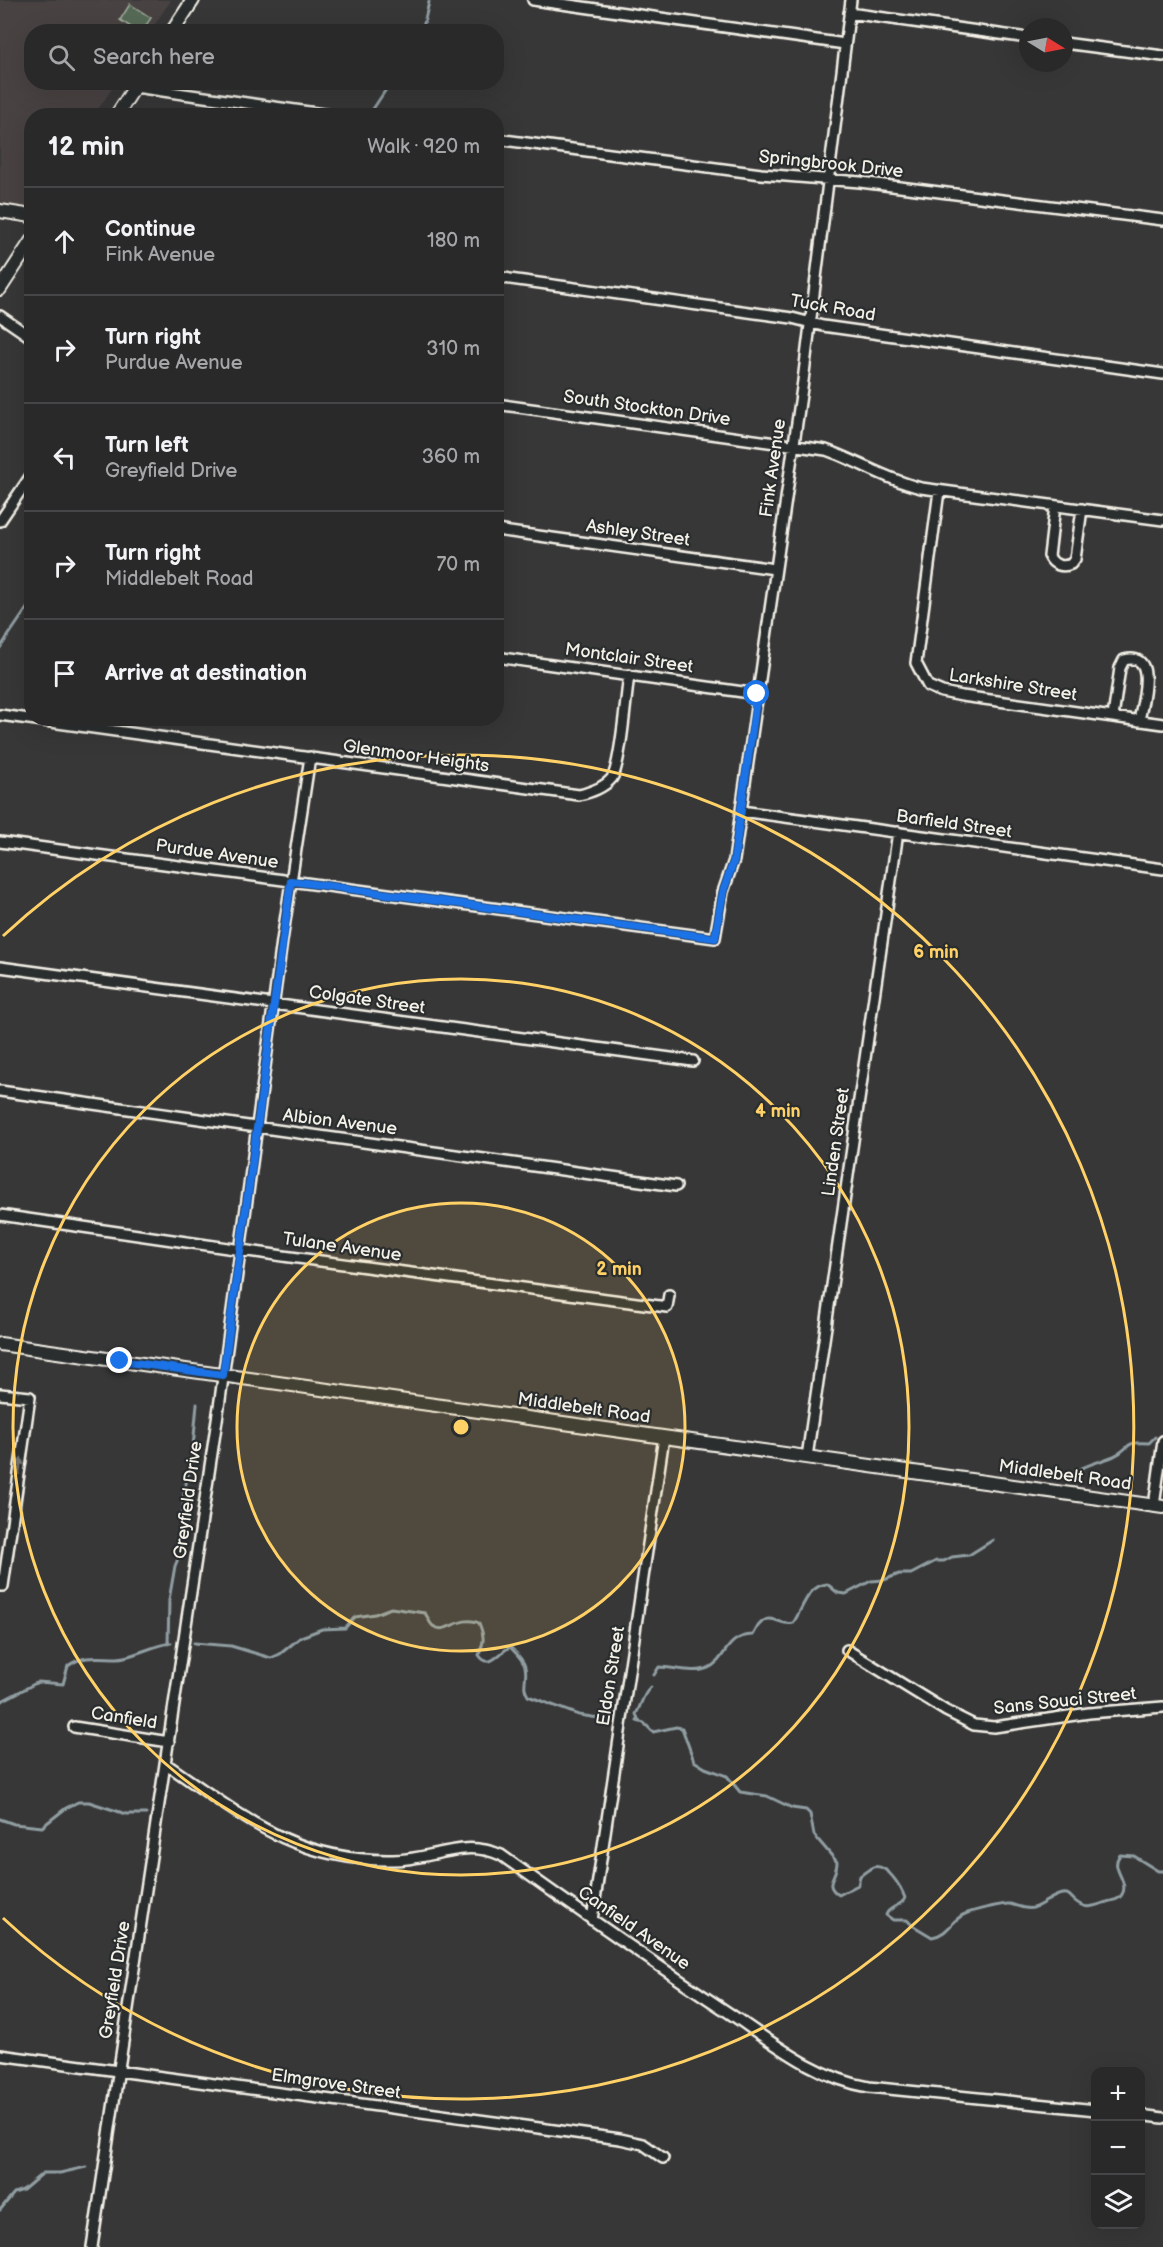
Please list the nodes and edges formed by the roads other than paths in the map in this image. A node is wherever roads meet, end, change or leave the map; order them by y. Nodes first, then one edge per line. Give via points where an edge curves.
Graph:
1 (193, 0) edge
2 (533, 0) edge
3 (851, 0) edge
4 (849, 14) junction
5 (177, 24) edge
6 (1019, 37) edge
7 (845, 44) junction
8 (1073, 44) edge
9 (1163, 56) edge
10 (133, 90) edge
11 (168, 90) edge
12 (121, 108) edge
13 (285, 108) edge
14 (504, 140) edge
15 (829, 180) junction
16 (0, 211) edge
17 (24, 215) edge
18 (1163, 220) edge
19 (24, 252) edge
20 (504, 278) edge
21 (0, 289) edge
22 (0, 316) edge
23 (810, 323) junction
24 (24, 332) edge
25 (1163, 374) edge
26 (504, 405) edge
27 (793, 445) junction
28 (24, 486) edge
29 (939, 491) junction
30 (1055, 506) junction
31 (1082, 509) junction
32 (1163, 520) edge
33 (0, 521) edge
34 (504, 531) edge
35 (775, 570) junction
36 (504, 658) edge
37 (629, 675) junction
38 (757, 694) junction
39 (0, 715) edge
40 (24, 717) edge
41 (1113, 717) junction
42 (1139, 721) junction
43 (1163, 724) edge
44 (99, 726) edge
45 (310, 757) junction
46 (741, 811) junction
47 (898, 832) junction
48 (0, 842) edge
49 (1163, 869) edge
50 (291, 881) junction
51 (715, 938) joint
52 (0, 967) edge
53 (274, 1004) junction
54 (693, 1061) dead end
55 (0, 1091) edge
56 (256, 1127) junction
57 (676, 1186) dead end
58 (0, 1215) edge
59 (240, 1250) junction
60 (669, 1295) dead end
61 (0, 1344) edge
62 (223, 1375) junction
63 (0, 1394) edge
64 (664, 1437) junction
65 (1163, 1441) edge
66 (807, 1457) junction
67 (1158, 1506) edge
68 (0, 1586) edge
69 (847, 1650) dead end
70 (1163, 1707) edge
71 (74, 1727) dead end
72 (169, 1742) junction
73 (166, 1764) junction
74 (591, 1920) junction
75 (0, 2055) edge
76 (118, 2071) junction
77 (1091, 2110) edge
78 (1145, 2116) edge
79 (1163, 2118) edge
80 (663, 2158) dead end
81 (92, 2247) edge

1 - 5 street
2 - 7 street
3 - 4 street, Fink Avenue
4 - 6 street
4 - 7 street, Fink Avenue
7 - 15 street, Fink Avenue
8 - 9 street
10 - 12 street
11 - 13 street
14 - 15 street, Springbrook Drive
15 - 18 street, Springbrook Drive
15 - 23 street, Fink Avenue
16 - 17 street
19 - 21 street
20 - 23 street, Tuck Road
22 - 24 street
23 - 25 street, Tuck Road
23 - 27 street, Fink Avenue
26 - 27 street, South Stockton Drive
27 - 29 street, South Stockton Drive via 826,450 899,483
27 - 35 street, Fink Avenue
28 - 33 street
29 - 30 street, South Stockton Drive
29 - 41 street, Larkshire Street via 916,663 928,686 962,696
30 - 31 street, South Stockton Drive
30 - 31 street via 1049,556 1061,566 1075,559
31 - 32 street, South Stockton Drive
34 - 35 street, Ashley Street
35 - 38 street, Fink Avenue
36 - 37 street, Montclair Street
37 - 38 street, Montclair Street
37 - 45 street, Glenmoor Heights via 618,762 605,785 591,792 567,794
38 - 46 street, Fink Avenue
39 - 40 street, Glenmoor Heights
41 - 42 street, Larkshire Street
41 - 42 street via 1120,668 1124,660 1133,658 1140,660 1146,674
42 - 43 street, Larkshire Street
44 - 45 street, Glenmoor Heights
45 - 50 street, Greyfield Drive
46 - 47 street, Barfield Street
46 - 51 street, Fink Avenue
47 - 49 street, Barfield Street
47 - 66 street, Linden Street
48 - 50 street, Purdue Avenue
50 - 51 street, Purdue Avenue
50 - 53 street, Greyfield Drive
52 - 53 street, Colgate Street
53 - 54 street, Colgate Street
53 - 56 street, Greyfield Drive
55 - 56 street, Albion Avenue
56 - 57 street, Albion Avenue
56 - 59 street, Greyfield Drive
58 - 59 street, Tulane Avenue
59 - 60 street, Tulane Avenue via 667,1307
59 - 62 street, Greyfield Drive
61 - 62 street, Middlebelt Road
62 - 64 street, Middlebelt Road
62 - 72 street, Greyfield Drive
68 -> 63 street via 30,1397
64 - 66 street, Middlebelt Road
64 - 74 street, Eldon Street
65 - 67 street
66 - 67 street, Middlebelt Road
69 - 70 street, Sans Souci Street via 974,1725 994,1727
71 - 72 street, Canfield
72 - 73 street, Greyfield Drive
73 - 74 street, Canfield Avenue via 263,1830 301,1846 346,1857 396,1860 471,1847 484,1849 501,1855
73 - 76 street, Greyfield Drive
74 - 77 street, Canfield Avenue via 798,2059 838,2080 870,2087
75 - 76 street, Elmgrove Street
76 - 80 street, Elmgrove Street via 620,2139 643,2144
76 - 81 street, Greyfield Drive
78 - 79 street

